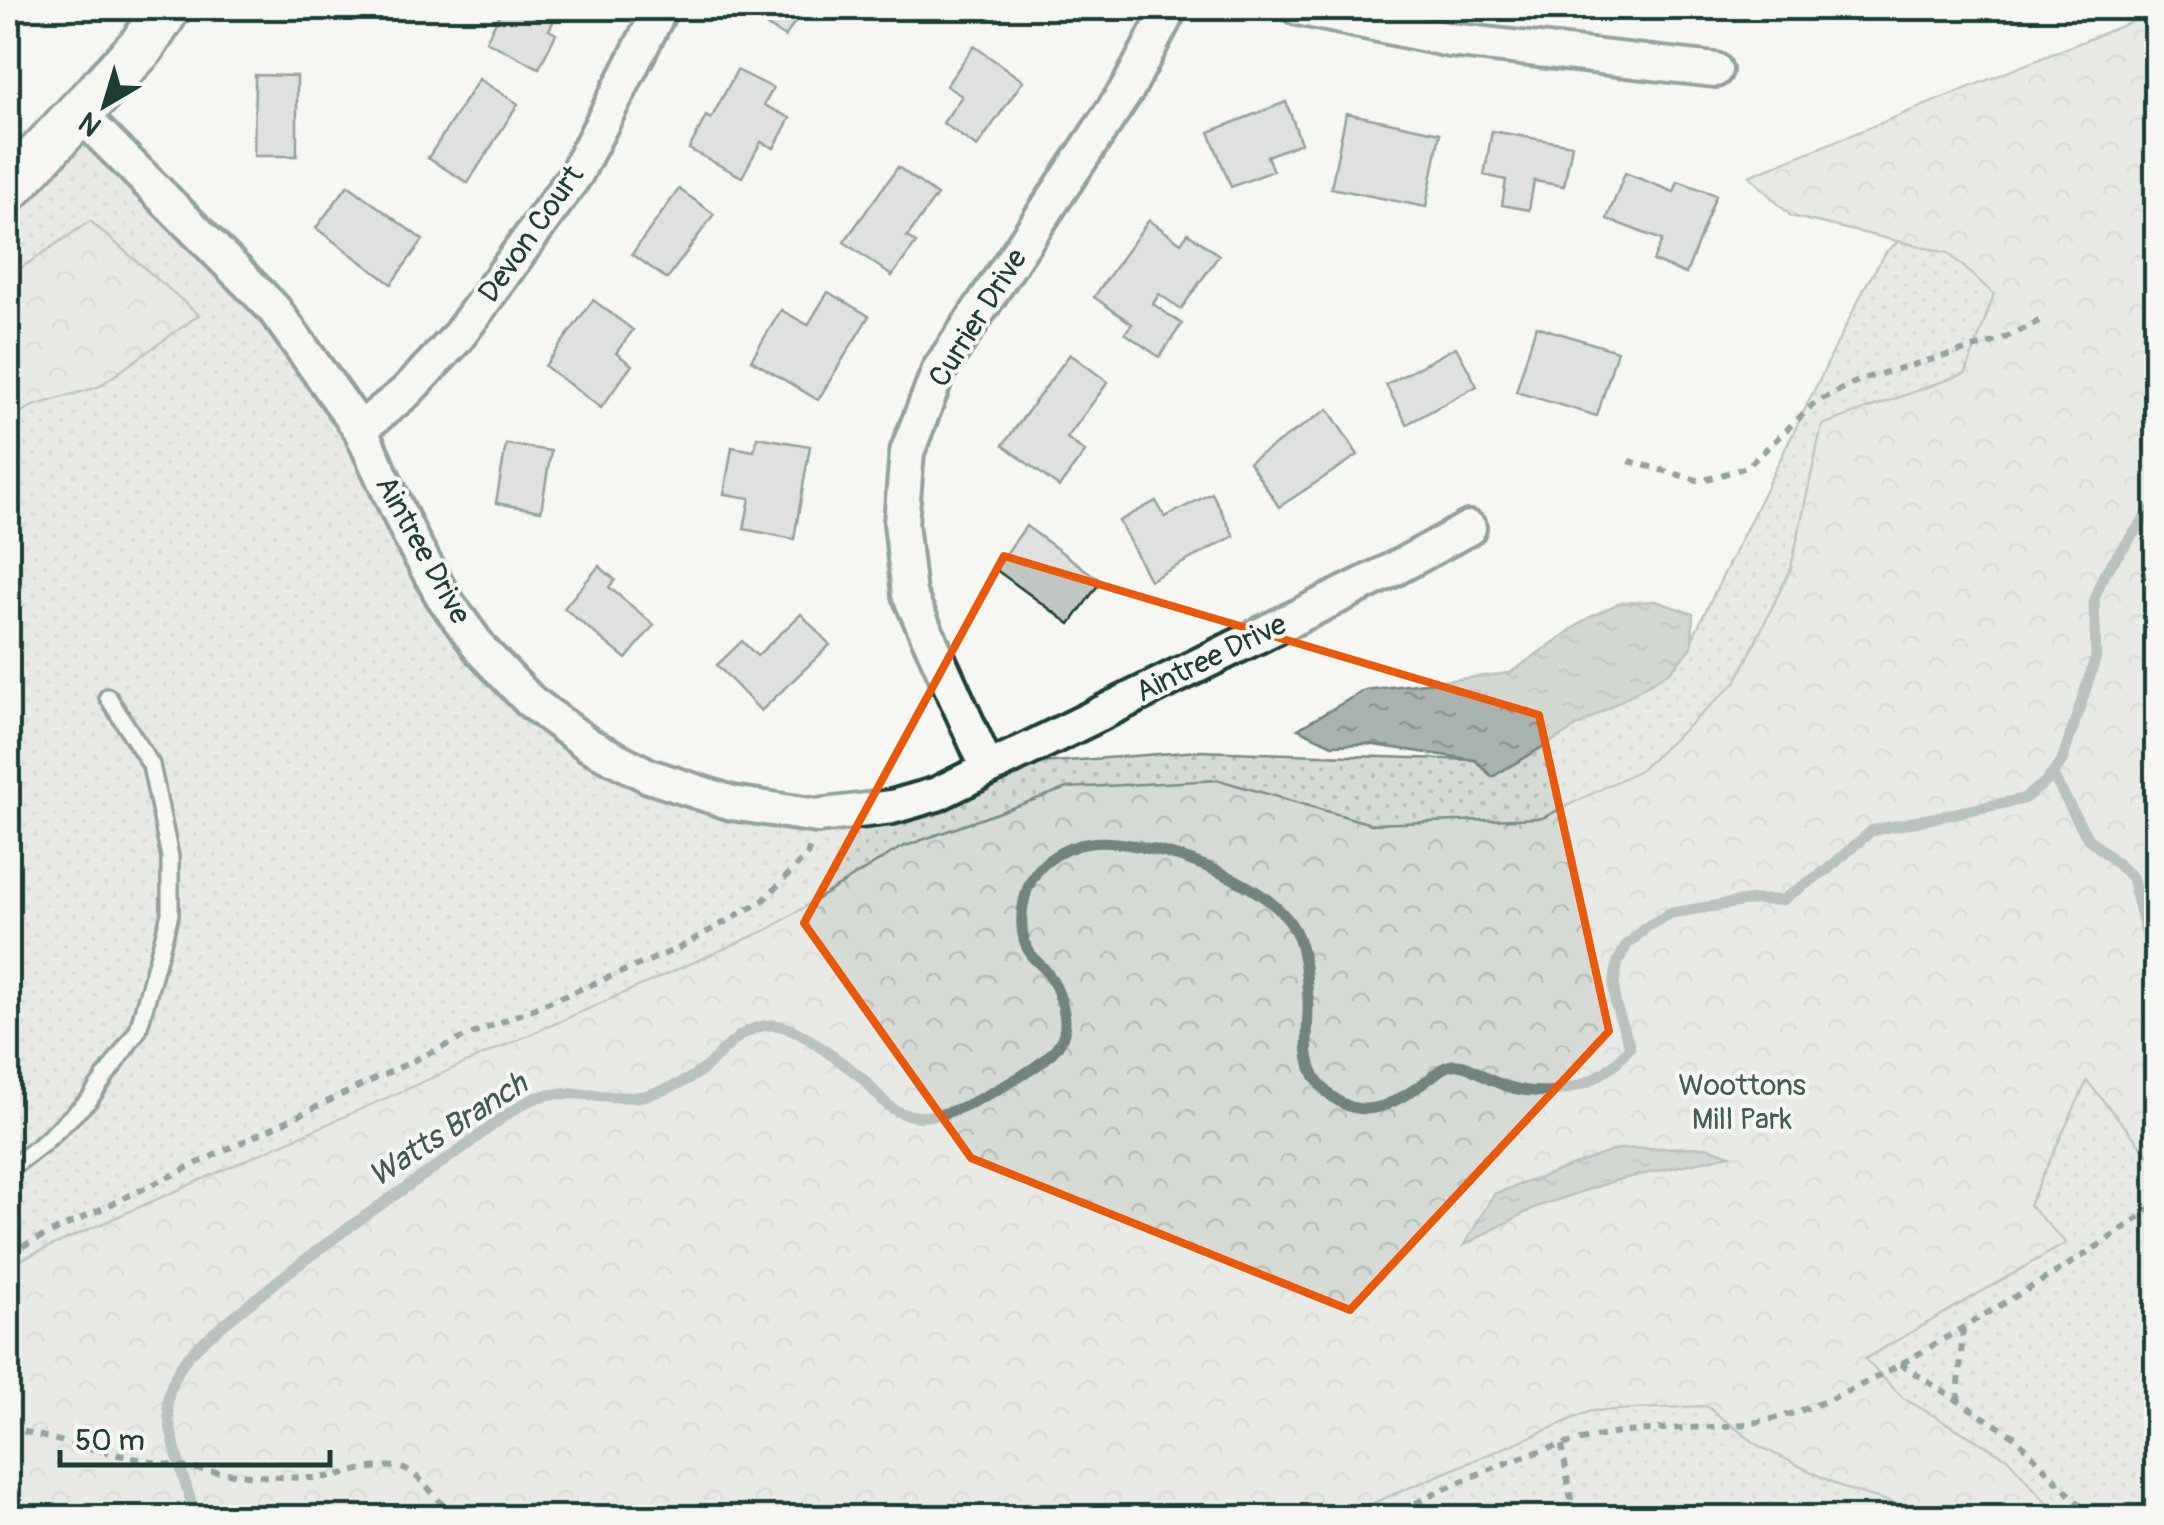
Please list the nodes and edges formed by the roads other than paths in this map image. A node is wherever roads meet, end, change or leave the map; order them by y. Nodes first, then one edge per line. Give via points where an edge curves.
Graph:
1 (167, 8) edge
2 (662, 8) edge
3 (1170, 8) edge
4 (1298, 8) edge
5 (1715, 70) dead end
6 (80, 114) junction
7 (8, 189) edge
8 (360, 428) junction
9 (1469, 528) dead end
10 (108, 696) dead end
11 (987, 767) junction
12 (8, 1170) edge

1 - 6 street
2 - 8 street, Devon Court via 576,174 457,338
3 - 11 street, Currier Drive via 1128,88 940,370 907,452 901,523 909,594
4 - 5 street via 1450,40
6 - 7 street
6 - 8 street, Aintree Drive via 272,308
8 - 11 street, Aintree Drive via 442,597 530,701 589,745 649,776 732,803 817,816 892,807 937,794
9 - 11 street, Aintree Drive
10 - 12 lane via 152,765 170,857 170,914 138,1030 89,1100

